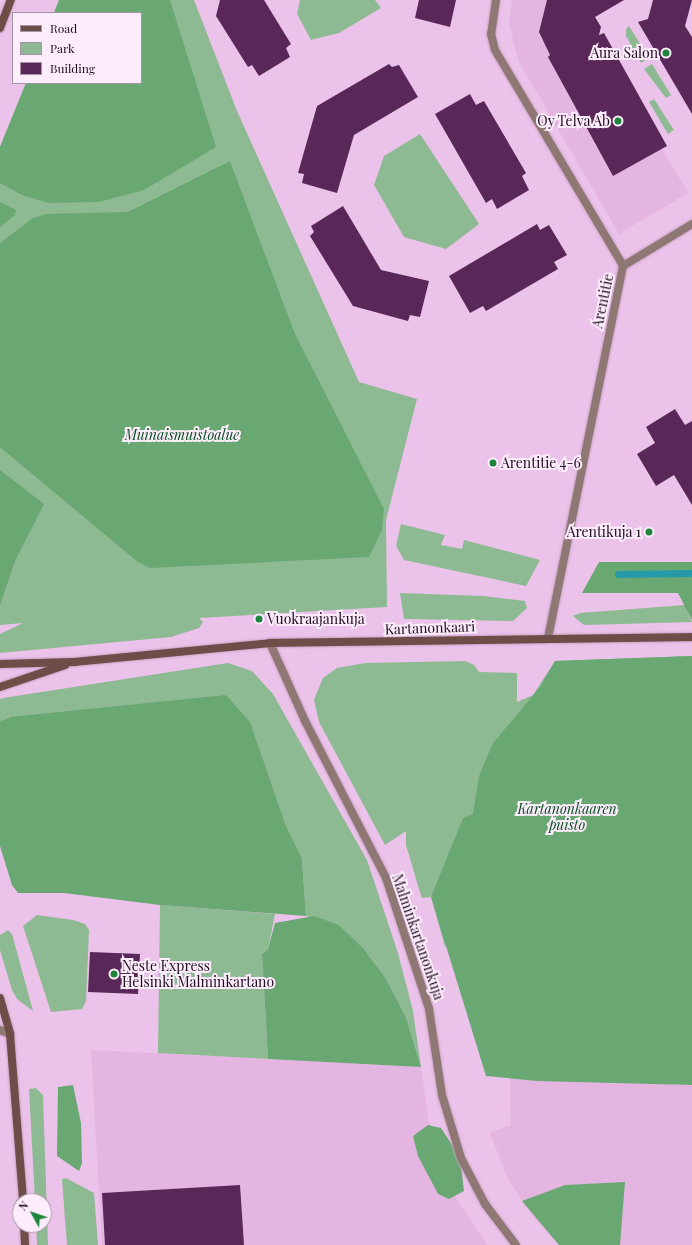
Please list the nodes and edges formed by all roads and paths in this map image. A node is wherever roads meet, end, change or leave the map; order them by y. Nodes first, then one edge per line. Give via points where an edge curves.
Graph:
1 (11, 0) edge
2 (496, 0) edge
3 (0, 28) edge
4 (692, 224) edge
5 (623, 266) junction
6 (548, 637) junction
7 (692, 637) edge
8 (270, 643) junction
9 (74, 662) junction
10 (0, 664) edge
11 (0, 688) edge
12 (0, 998) edge
13 (0, 1030) edge
14 (10, 1034) junction
15 (0, 1036) edge
16 (22, 1193) edge
17 (24, 1233) edge
18 (25, 1245) edge
19 (516, 1245) edge

1 - 3 street
2 - 5 street, Arentitie via 490,34 495,50
4 - 5 street
5 - 6 street, Arentitie
6 - 7 street, Kartanonkaari
6 - 8 street, Kartanonkaari via 382,643
8 - 9 street, Kartanonkaari
8 - 19 street, Malminkartanonkuja via 306,721 386,878 429,1009 442,1095 461,1158 485,1204
9 - 10 street, Kartanonkaari
9 - 11 street, Kartanonkaari
12 - 14 street
13 - 14 street
14 - 15 street
14 - 16 street
17 - 18 street

